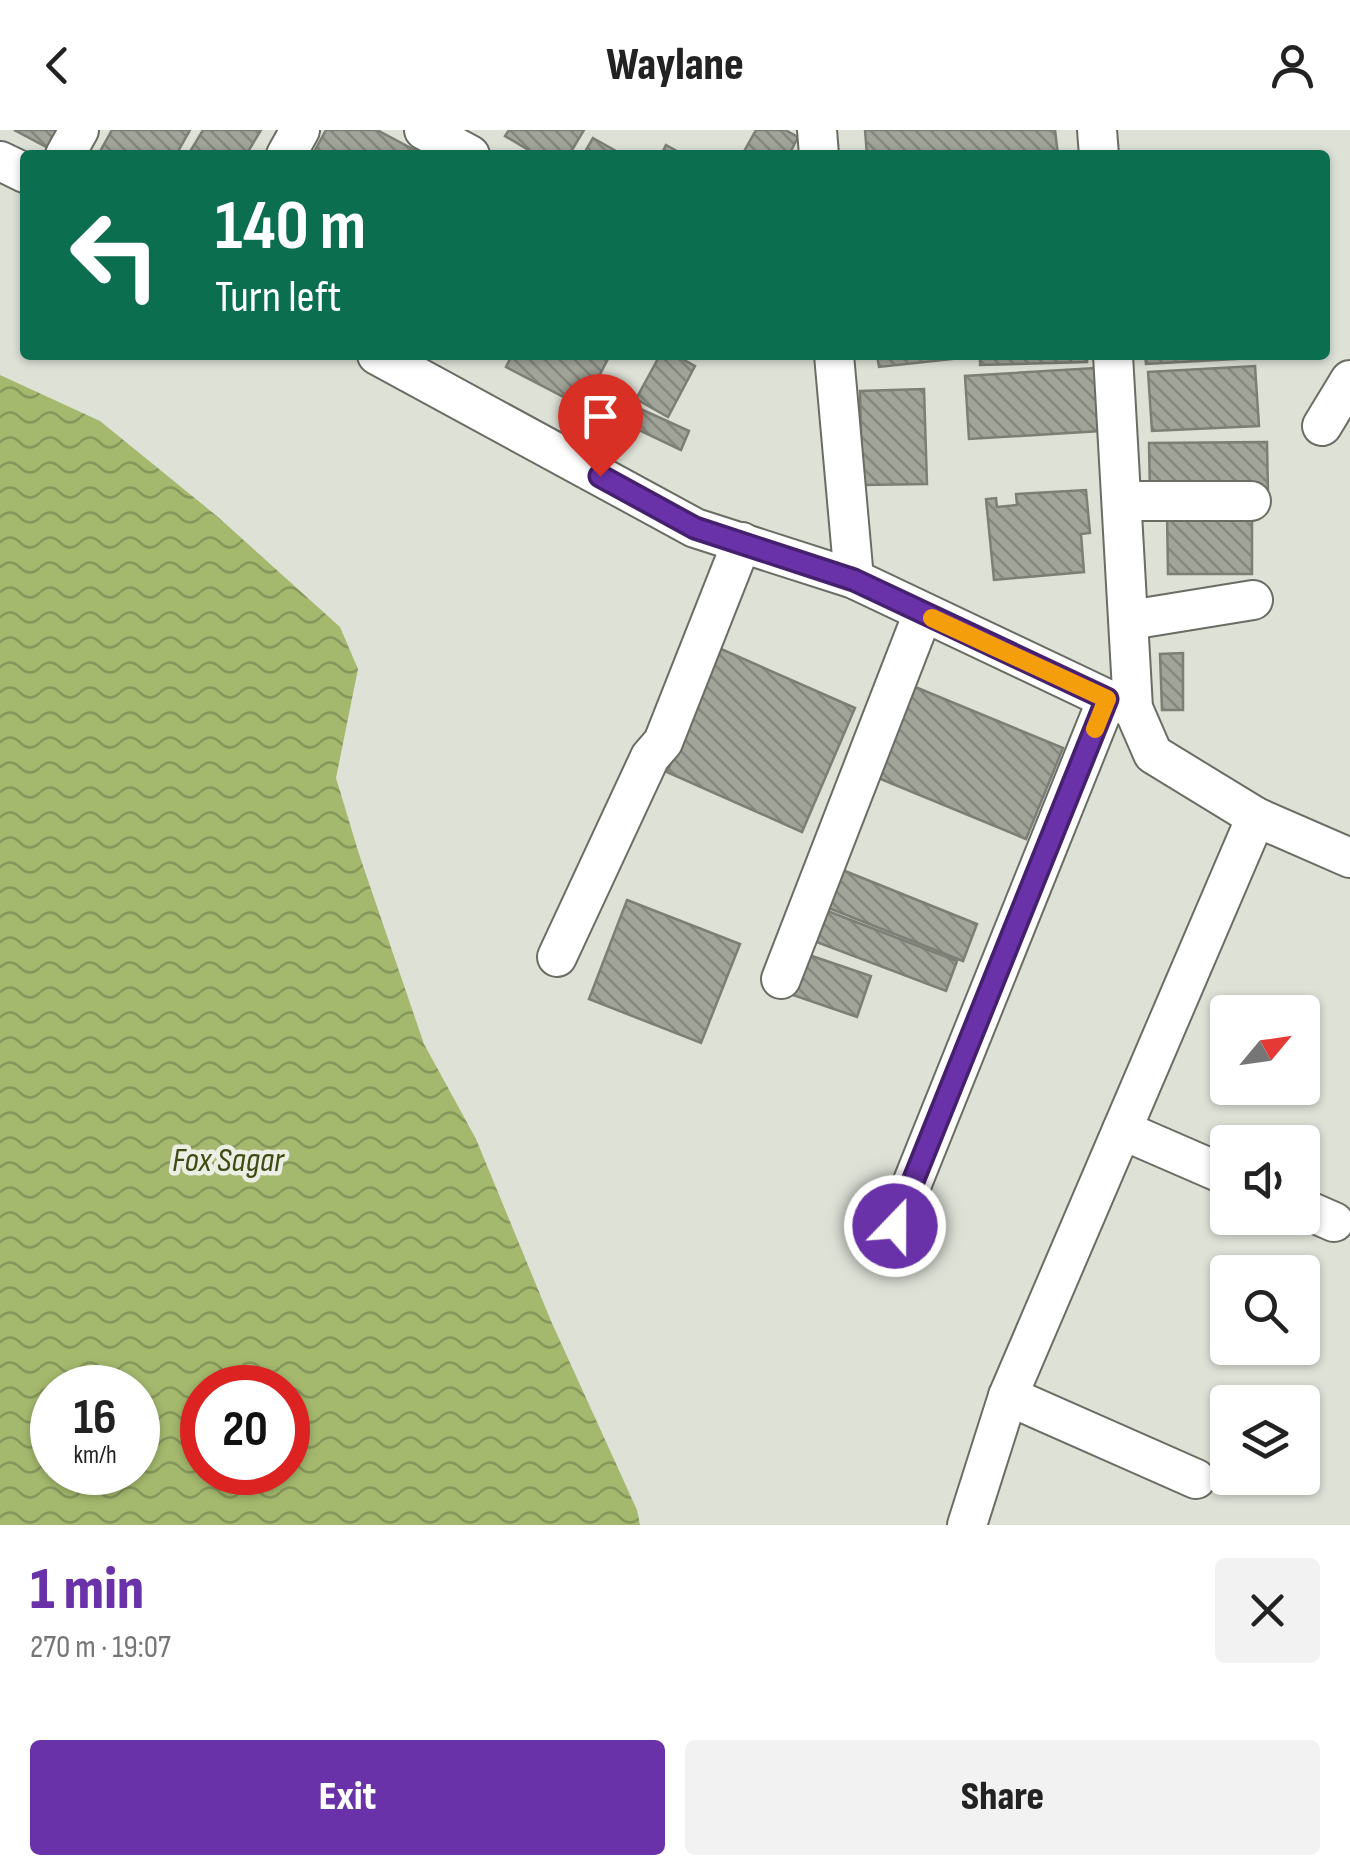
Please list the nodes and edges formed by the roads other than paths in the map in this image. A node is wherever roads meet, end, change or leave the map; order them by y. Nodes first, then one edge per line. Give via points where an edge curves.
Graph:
1 (424, 130) edge
2 (461, 150) edge
3 (386, 360) edge
4 (833, 360) edge
5 (1113, 360) edge
6 (1350, 380) edge
7 (1322, 426) dead end
8 (1123, 501) junction
9 (1251, 501) dead end
10 (742, 542) junction
11 (854, 580) junction
12 (1253, 600) dead end
13 (922, 613) junction
14 (1130, 620) junction
15 (1120, 703) junction
16 (1256, 816) junction
17 (1350, 858) edge
18 (558, 956) dead end
19 (780, 979) dead end
20 (1122, 1130) junction
21 (1210, 1168) edge
22 (895, 1226) dead end
23 (1008, 1396) junction
24 (1196, 1480) dead end
25 (967, 1525) edge

1 - 2 street
3 - 10 street via 695,528
4 - 11 street
5 - 8 street
6 - 7 street
8 - 9 street
8 - 14 street
10 - 11 street
10 - 18 street via 663,742 650,757
11 - 13 street
12 - 14 street
13 - 15 street
13 - 19 street
14 - 15 street
15 - 16 street via 1153,754
15 - 22 street
16 - 17 street
16 - 20 street
20 - 21 street
20 - 23 street
23 - 24 street
23 - 25 street

